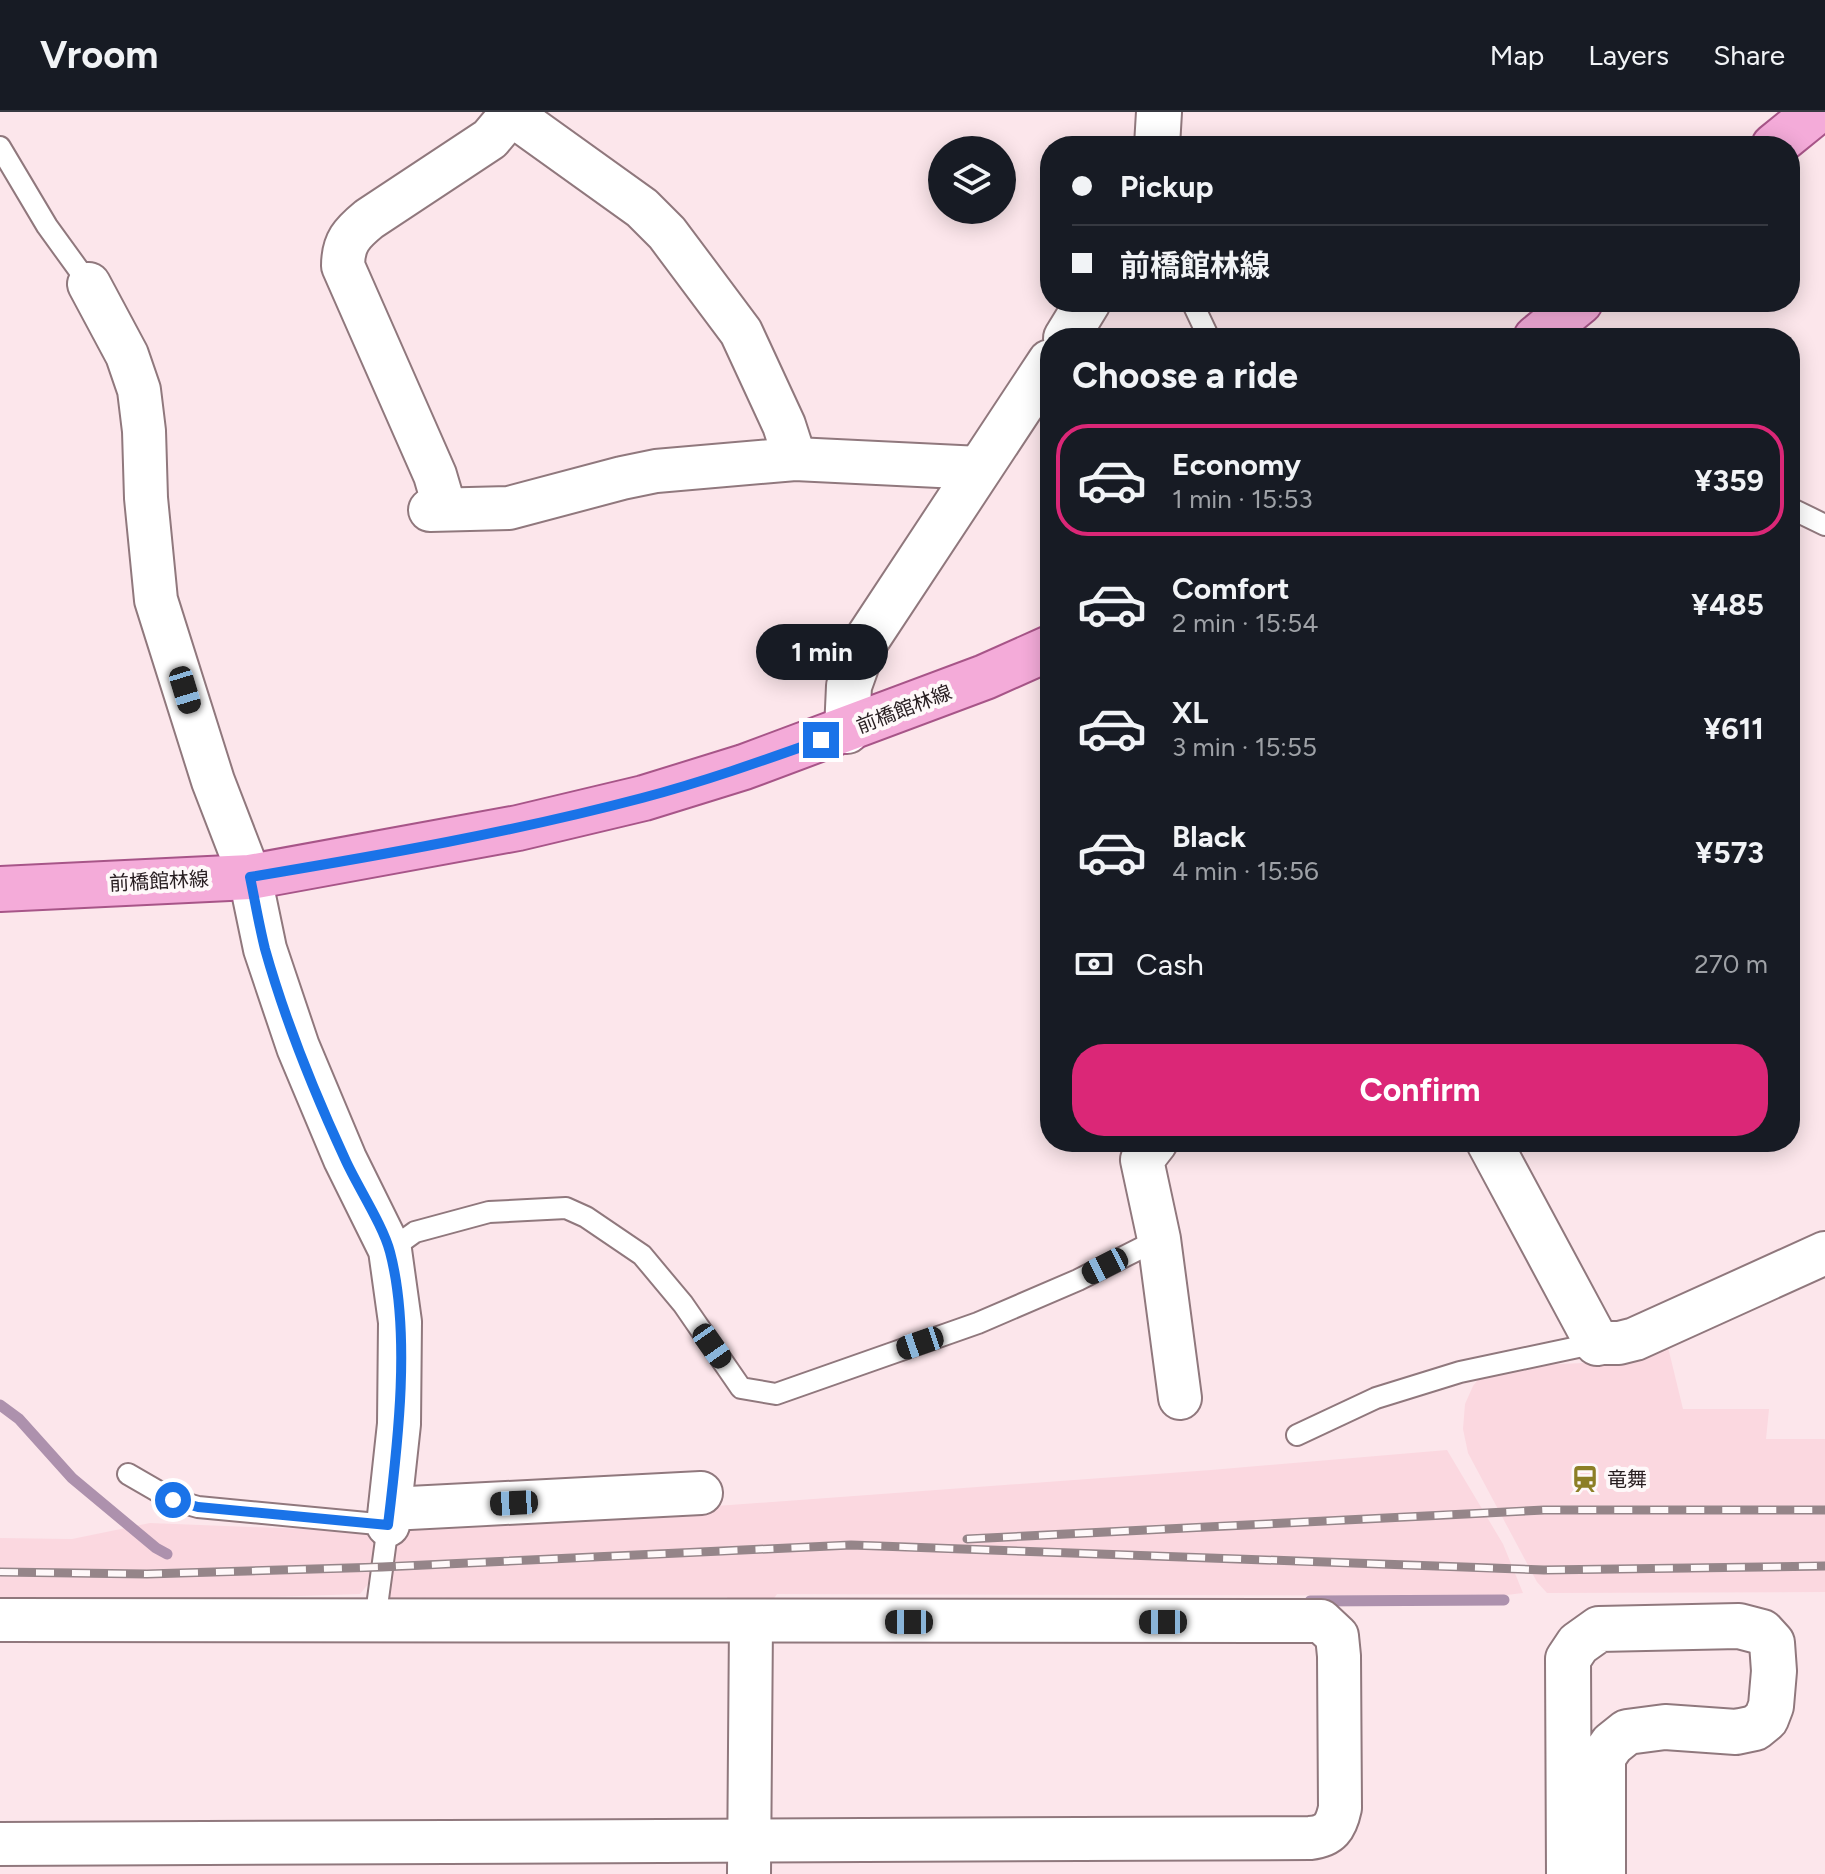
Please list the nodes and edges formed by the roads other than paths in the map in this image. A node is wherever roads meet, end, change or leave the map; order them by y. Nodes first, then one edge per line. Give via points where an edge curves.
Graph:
1 (1159, 112) edge
2 (1816, 112) edge
3 (510, 113) edge
4 (1158, 136) edge
5 (1786, 136) edge
6 (0, 147) edge
7 (89, 284) joint
8 (1568, 312) edge
9 (1548, 328) edge
10 (1040, 377) edge
11 (795, 459) junction
12 (980, 468) junction
13 (1800, 513) edge
14 (1825, 525) edge
15 (1040, 652) edge
16 (847, 731) junction
17 (250, 877) junction
18 (0, 889) edge
19 (1148, 1152) edge
20 (1494, 1152) edge
21 (1159, 1239) junction
22 (390, 1250) junction
23 (1825, 1253) edge
24 (1597, 1343) junction
25 (1180, 1398) dead end
26 (1297, 1435) dead end
27 (128, 1474) dead end
28 (701, 1493) dead end
29 (389, 1517) junction
30 (0, 1620) edge
31 (375, 1621) junction
32 (751, 1622) junction
33 (0, 1844) edge
34 (749, 1856) edge
35 (1569, 1874) edge
36 (1603, 1874) edge

1 - 4 street
2 - 5 main road
3 - 11 street via 642,208 667,233 741,332
3 - 11 street via 490,139 369,219 343,249 343,266 435,475 438,510 509,508 656,471
6 - 7 lane
7 - 17 street via 127,355 139,390 156,600 213,781
8 - 9 main road
10 - 12 street
11 - 12 street
12 - 16 street via 864,644 849,686
13 - 14 lane
15 - 16 main road, 前橋館林線
16 - 17 main road, 前橋館林線 via 644,798 487,834
17 - 18 main road, 前橋館林線
17 - 22 street via 265,949 298,1047
19 - 21 street via 1142,1160
20 - 24 street
21 - 22 lane via 978,1323 776,1394 741,1388 642,1255 566,1208 489,1212 415,1232
21 - 25 street
22 - 29 street via 400,1322 399,1424
23 - 24 street via 1635,1339
24 - 26 lane via 1460,1372 1376,1398
27 - 29 lane via 173,1500 198,1507
28 - 29 street
29 - 31 lane
30 - 31 street
31 - 32 street
32 - 34 street
32 - 34 street via 1321,1621 1337,1636 1340,1808 1331,1831 1310,1838
33 - 34 street
35 - 36 street via 1568,1659 1578,1644 1599,1629 1739,1626 1762,1632 1772,1643 1774,1671 1771,1706 1755,1728 1627,1732 1603,1757

